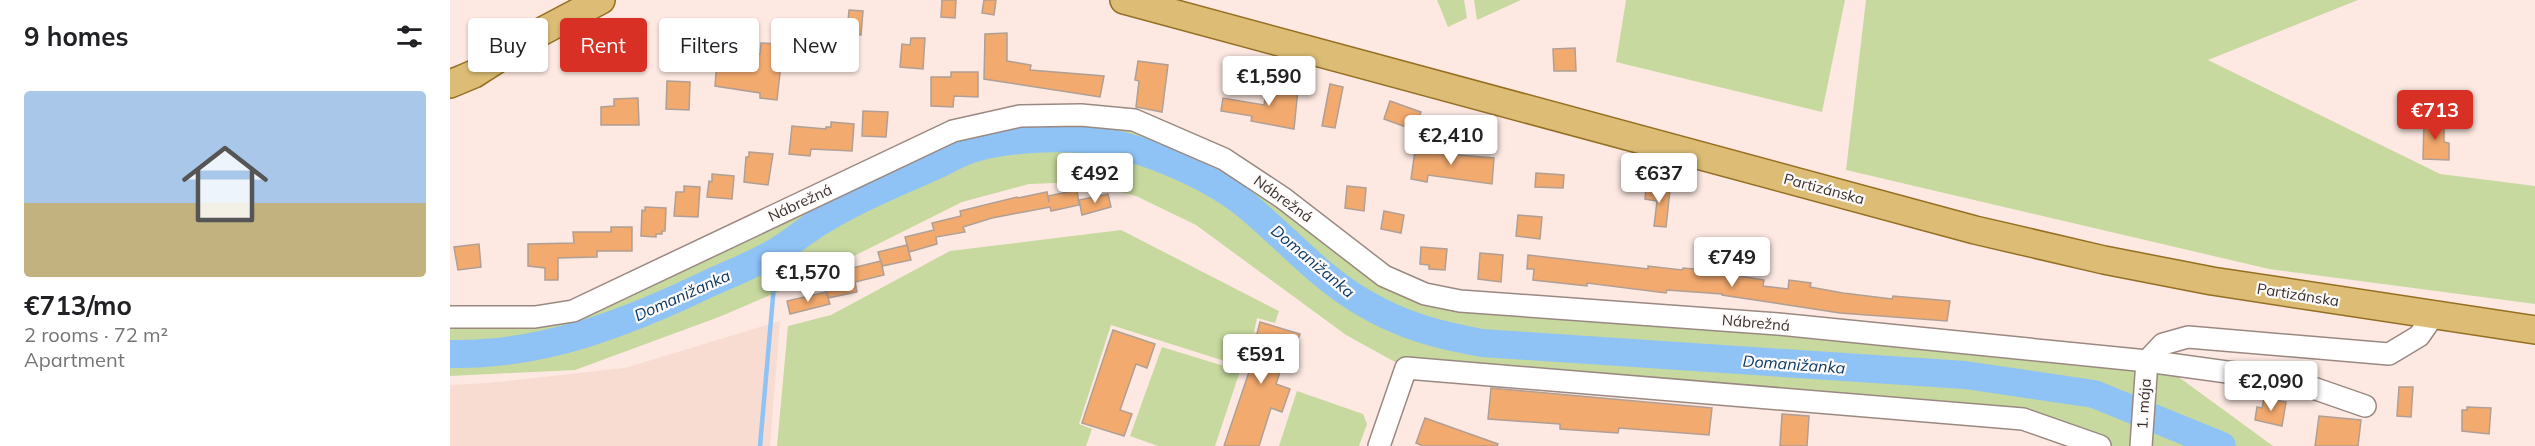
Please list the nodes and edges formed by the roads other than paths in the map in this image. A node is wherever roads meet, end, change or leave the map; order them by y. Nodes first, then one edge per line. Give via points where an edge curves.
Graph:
1 (601, 0) edge
2 (1124, 0) edge
3 (462, 79) edge
4 (450, 99) edge
5 (2433, 316) junction
6 (450, 317) edge
7 (2535, 330) edge
8 (2147, 361) junction
9 (2365, 406) dead end
10 (2141, 436) edge
11 (1379, 446) edge
12 (2100, 446) edge

1 - 3 main road
2 - 5 main road, Partizánska via 1976,230 2212,281
3 - 4 main road via 463,88
5 - 7 main road, Partizánska
5 - 8 street via 2419,336 2388,354 2188,337 2163,344
6 - 8 street, Nábrežná via 535,317 573,310 953,131 1020,116 1081,115 1134,120 1224,159 1283,198 1384,276 1425,294 1460,301 1778,324
8 - 9 street, Nábrežná via 2293,381
8 - 10 street, 1. mája
11 - 12 street via 1406,368 2023,418

